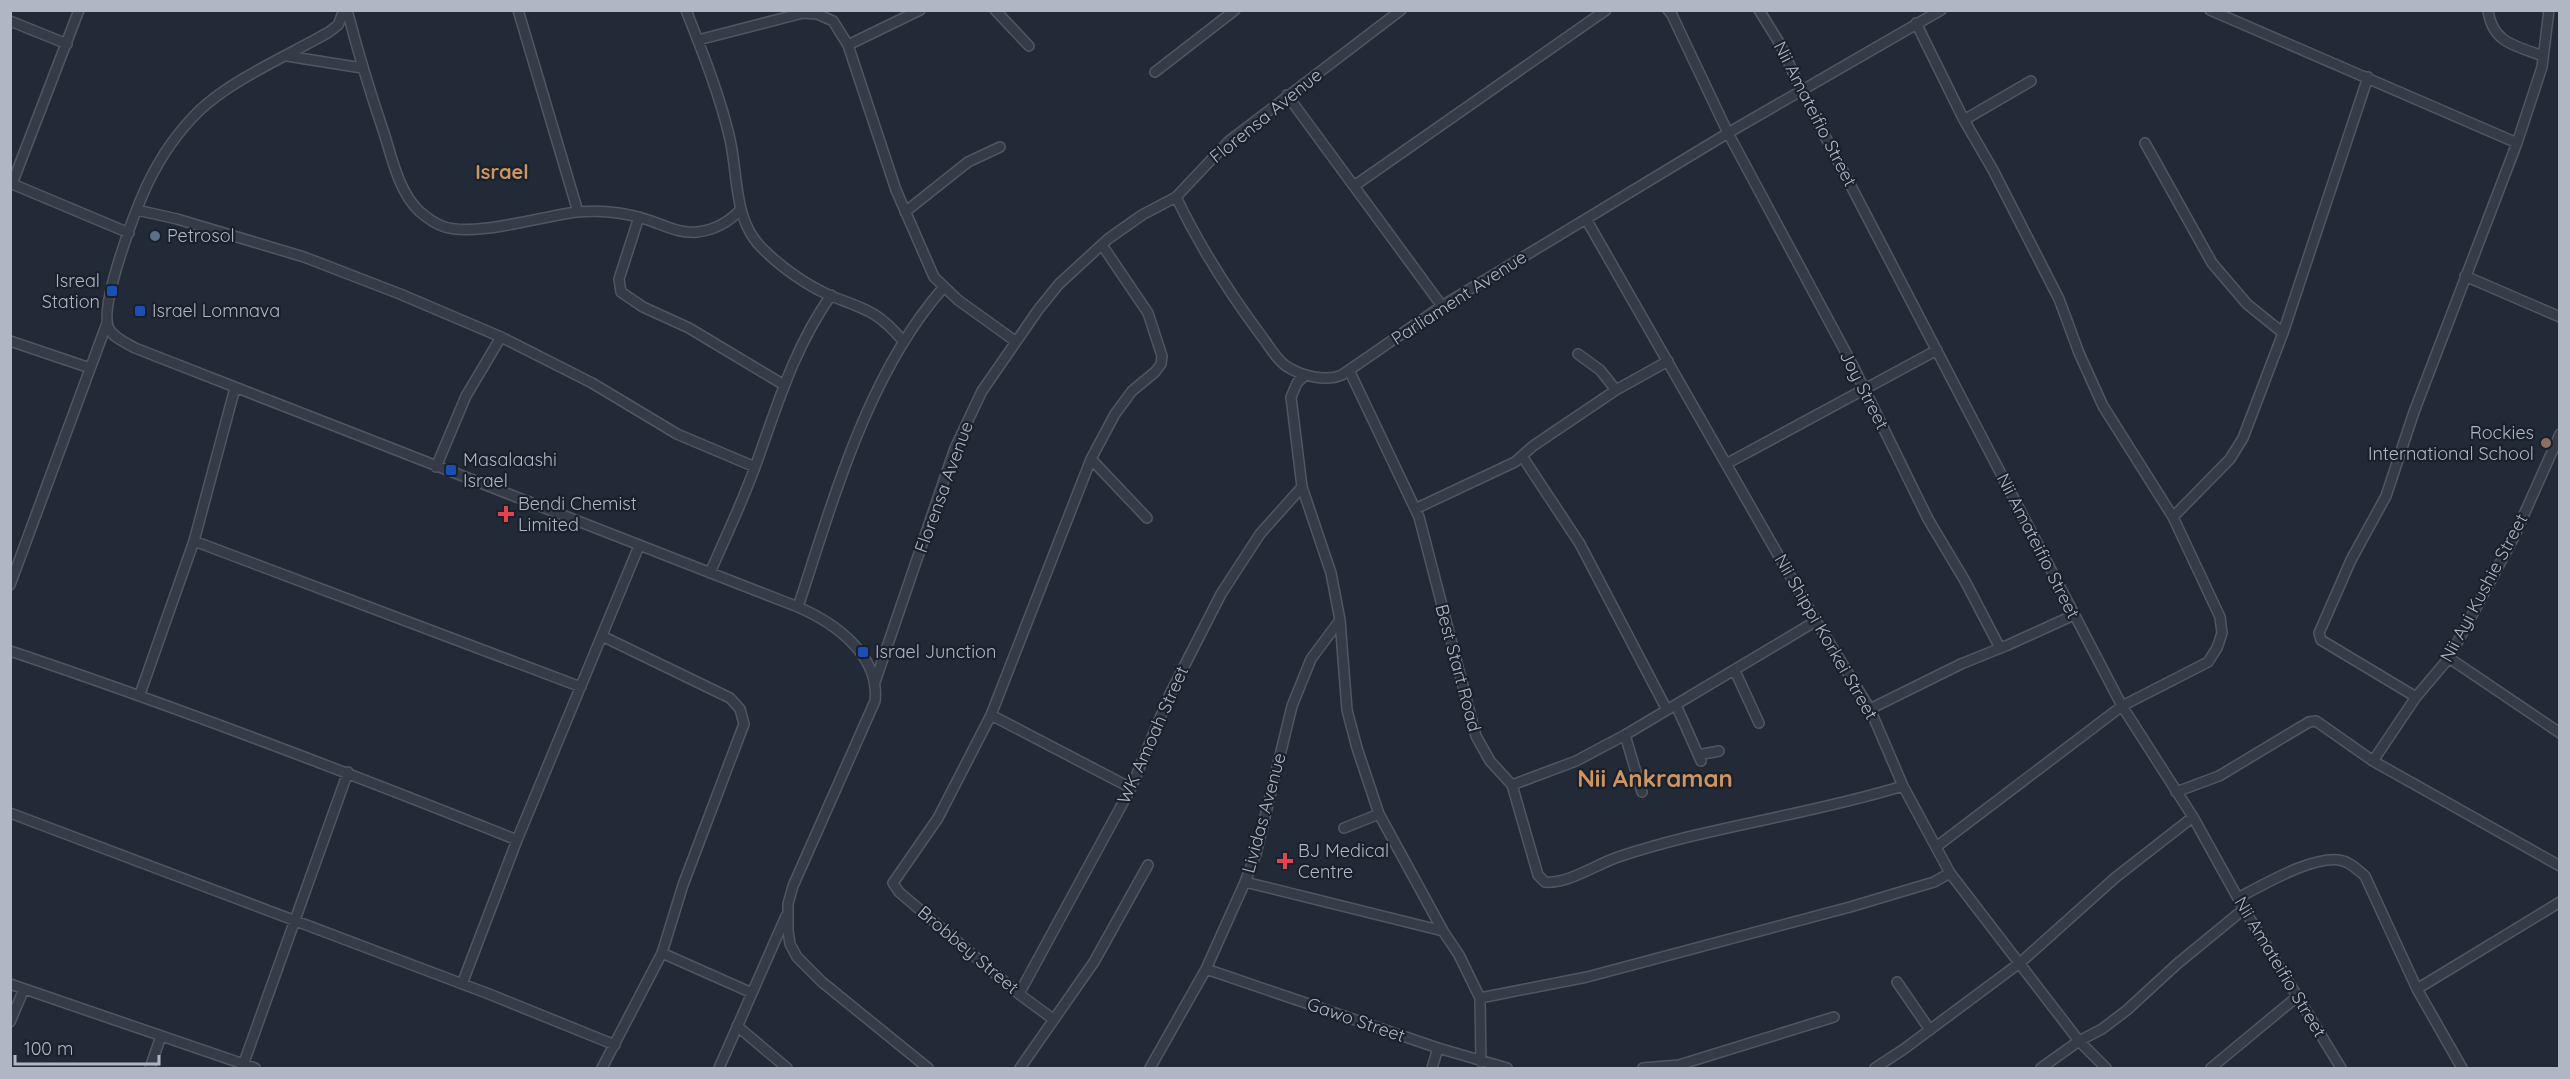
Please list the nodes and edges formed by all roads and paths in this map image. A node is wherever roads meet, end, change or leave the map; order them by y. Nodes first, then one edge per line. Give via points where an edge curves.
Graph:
1 (79, 10) edge
2 (345, 10) edge
3 (518, 10) edge
4 (686, 10) edge
5 (920, 10) edge
6 (995, 10) edge
7 (1401, 10) edge
8 (1606, 10) edge
9 (1668, 10) edge
10 (1759, 10) edge
11 (1941, 10) edge
12 (2210, 10) edge
13 (2488, 10) edge
14 (2549, 10) edge
15 (1230, 12) edge
16 (10, 21) edge
17 (1917, 23) junction
18 (698, 40) junction
19 (67, 44) junction
20 (848, 45) junction
21 (1029, 46) dead end
22 (287, 56) junction
23 (2543, 56) junction
24 (362, 68) junction
25 (1155, 72) dead end
26 (2368, 77) junction
27 (2031, 81) dead end
28 (1802, 92) junction
29 (1287, 95) junction
30 (1964, 120) junction
31 (1728, 133) junction
32 (2145, 143) dead end
33 (2517, 143) junction
34 (1000, 147) dead end
35 (11, 184) edge
36 (1354, 186) junction
37 (1176, 197) junction
38 (137, 210) junction
39 (740, 210) junction
40 (578, 212) junction
41 (905, 212) junction
42 (639, 217) junction
43 (1586, 219) junction
44 (129, 233) junction
45 (1102, 245) junction
46 (2465, 276) junction
47 (943, 288) junction
48 (831, 295) junction
49 (1442, 306) junction
50 (2559, 316) edge
51 (107, 323) junction
52 (2283, 333) junction
53 (501, 337) junction
54 (10, 341) edge
55 (903, 341) junction
56 (1015, 341) junction
57 (1937, 350) junction
58 (1578, 354) dead end
59 (1668, 361) junction
60 (90, 368) junction
61 (1349, 370) junction
62 (1305, 375) junction
63 (784, 384) junction
64 (235, 388) junction
65 (1616, 390) junction
66 (1864, 390) junction
67 (2559, 434) edge
68 (1522, 456) junction
69 (1091, 459) junction
70 (1726, 464) junction
71 (755, 466) junction
72 (436, 467) junction
73 (1302, 487) junction
74 (1415, 509) junction
75 (1147, 518) dead end
76 (2173, 518) junction
77 (194, 541) junction
78 (639, 546) junction
79 (710, 573) junction
80 (10, 585) edge
81 (798, 607) junction
82 (2074, 615) junction
83 (1340, 620) junction
84 (1816, 621) junction
85 (602, 636) junction
86 (2000, 648) junction
87 (10, 651) edge
88 (2449, 658) junction
89 (1735, 671) junction
90 (875, 682) junction
91 (581, 687) junction
92 (140, 694) junction
93 (2416, 697) junction
94 (1676, 705) junction
95 (2122, 706) junction
96 (1870, 709) junction
97 (1667, 710) junction
98 (991, 715) junction
99 (1759, 723) dead end
100 (2559, 733) edge
101 (1625, 735) junction
102 (1719, 751) dead end
103 (2373, 761) junction
104 (348, 772) junction
105 (1512, 785) junction
106 (1903, 786) junction
107 (1131, 788) junction
108 (1642, 792) dead end
109 (2176, 792) junction
110 (10, 813) edge
111 (1379, 814) junction
112 (2193, 817) junction
113 (1344, 828) dead end
114 (517, 840) junction
115 (1936, 847) junction
116 (1148, 865) dead end
117 (2559, 866) edge
118 (1950, 873) junction
119 (1245, 882) junction
120 (2238, 898) junction
121 (2559, 902) edge
122 (2244, 909) junction
123 (787, 914) junction
124 (294, 919) junction
125 (1443, 931) junction
126 (662, 953) junction
127 (2020, 962) junction
128 (1206, 969) junction
129 (1897, 982) dead end
130 (10, 984) edge
131 (462, 984) junction
132 (24, 988) junction
133 (2417, 989) junction
134 (752, 993) junction
135 (1020, 994) junction
136 (2298, 996) junction
137 (1480, 998) junction
138 (1834, 1017) dead end
139 (1053, 1019) junction
140 (10, 1022) edge
141 (737, 1026) junction
142 (1930, 1030) junction
143 (161, 1036) junction
144 (2079, 1041) junction
145 (615, 1045) junction
146 (1438, 1048) junction
147 (1480, 1062) junction
148 (243, 1066) edge
149 (1680, 1067) edge
150 (150, 1068) edge
151 (255, 1068) edge
152 (602, 1068) edge
153 (719, 1068) edge
154 (787, 1068) edge
155 (928, 1068) edge
156 (1020, 1068) edge
157 (1150, 1068) edge
158 (1432, 1068) edge
159 (1507, 1068) edge
160 (1643, 1068) edge
161 (1875, 1068) edge
162 (2041, 1068) edge
163 (2106, 1068) edge
164 (2211, 1068) edge
165 (2341, 1068) edge
166 (2462, 1068) edge

1 - 19 street
2 - 22 street via 338,25
2 - 24 street
3 - 40 street
4 - 18 street
5 - 20 street
6 - 21 street
7 - 29 street, Florensa Avenue
8 - 36 street
9 - 31 street, Joy Street
10 - 28 street, Nii Amateifio Street
11 - 17 street, Parliament Avenue
12 - 26 street
13 - 23 street via 2497,36
14 - 23 street
15 - 25 street
16 - 19 street
17 - 28 street, Parliament Avenue
17 - 30 street
18 - 20 street via 812,13 833,21
18 - 39 street via 730,136
19 - 35 street
20 - 41 street
22 - 24 street
22 - 38 street via 222,92 189,122 166,153
23 - 33 street via 2530,110
24 - 40 street via 396,171 417,209 430,219 458,230
26 - 33 street
26 - 52 street
27 - 30 street
28 - 31 street, Parliament Avenue
28 - 57 street, Nii Amateifio Street
29 - 36 street
29 - 37 street, Florensa Avenue via 1229,141
30 - 76 street via 2059,299 2103,406
31 - 43 street, Parliament Avenue
31 - 66 street, Joy Street
32 - 52 street via 2212,263 2247,304
33 - 46 street
34 - 41 street via 968,162
35 - 44 street
36 - 49 street
37 - 45 street, Florensa Avenue via 1142,215
37 - 62 street, Parliament Avenue via 1191,229 1247,317 1285,365
38 - 44 street
38 - 53 street via 304,257
39 - 42 street via 720,227 696,233
39 - 48 street via 750,234 762,249
40 - 42 street
41 - 47 street via 927,264
42 - 63 street via 619,279 621,292
43 - 49 street, Parliament Avenue
43 - 59 street, Nii Shippi Korkei Street
44 - 51 street via 109,296
45 - 56 street, Florensa Avenue via 1059,284
45 - 69 street via 1148,313 1162,356 1155,372 1132,391 1115,414
46 - 50 street
46 - 93 street via 2386,496 2350,560 2319,633 2321,640 2335,650
47 - 55 street
47 - 56 street
48 - 55 street via 866,308 888,323
48 - 63 street via 814,319
49 - 61 street, Parliament Avenue
51 - 60 street
51 - 64 street via 117,338 135,348
52 - 76 street via 2243,438 2230,459
53 - 71 street via 592,383 677,434
53 - 72 street via 466,396
54 - 60 street
55 - 81 street via 855,442
56 - 90 street, Florensa Avenue via 982,392 955,448
57 - 66 street
57 - 82 street, Nii Amateifio Street
58 - 65 street via 1600,370
59 - 65 street
59 - 70 street, Nii Shippi Korkei Street
60 - 80 street
61 - 62 street, Parliament Avenue via 1333,379
61 - 74 street, Best Start Road
62 - 73 street via 1291,398
63 - 71 street
64 - 72 street
64 - 77 street
65 - 68 street
66 - 70 street
66 - 86 street, Joy Street via 1928,519
67 - 88 street, Nii Ayi Kushie Street via 2513,539
68 - 74 street
68 - 97 street via 1580,544
69 - 75 street
69 - 98 street
70 - 84 street, Nii Shippi Korkei Street
71 - 79 street
72 - 78 street
73 - 83 street via 1330,573
73 - 107 street, WK Amoah Street via 1260,534 1221,594 1170,694
74 - 105 street, Best Start Road via 1476,736 1490,761
76 - 95 street via 2220,616 2222,633 2208,662
77 - 91 street
77 - 92 street
78 - 79 street
78 - 85 street
79 - 81 street
81 - 90 street via 843,634 867,661
82 - 86 street
82 - 95 street, Nii Amateifio Street
83 - 111 street via 1347,710
83 - 119 street, Lividas Avenue via 1311,659 1292,706 1256,854
84 - 89 street
84 - 96 street, Nii Shippi Korkei Street
85 - 91 street
85 - 126 street via 730,698 740,709 744,724 683,885
86 - 96 street
87 - 92 street
88 - 93 street, Nii Ayi Kushie Street
88 - 100 street
89 - 94 street
89 - 99 street
90 - 123 street, Florensa Avenue via 875,701 793,886
91 - 114 street
92 - 104 street
93 - 103 street, Nii Ayi Kushie Street
94 - 97 street
94 - 102 street via 1700,758
95 - 109 street, Nii Amateifio Street
95 - 115 street
96 - 106 street, Nii Shippi Korkei Street
97 - 101 street
98 - 107 street
98 - 135 street, Brobbey Street via 938,818 893,883
101 - 105 street via 1576,761
101 - 108 street
103 - 109 street via 2323,725 2309,722 2219,776
103 - 117 street
104 - 114 street
104 - 124 street
105 - 106 street, Best Start Road via 1539,875 1545,882 1556,883 1657,844
106 - 115 street, Nii Shippi Korkei Street
107 - 135 street, WK Amoah Street
109 - 112 street, Nii Amateifio Street
110 - 124 street
111 - 113 street
111 - 125 street
112 - 120 street, Nii Amateifio Street
112 - 127 street via 2116,877
114 - 131 street
115 - 118 street, Nii Shippi Korkei Street
116 - 139 street via 1094,962
118 - 127 street, Nii Shippi Korkei Street
118 - 137 street via 1934,882 1850,907 1587,977
119 - 125 street
119 - 128 street, Lividas Avenue
120 - 122 street, Nii Amateifio Street
120 - 133 street via 2277,877 2324,860 2346,862 2365,876
121 - 133 street
122 - 136 street, Nii Amateifio Street
122 - 144 street via 2127,1010
123 - 134 street
123 - 155 street via 790,944 797,957
124 - 131 street
124 - 148 street
125 - 137 street
126 - 134 street
126 - 145 street
127 - 142 street
127 - 144 street, Nii Shippi Korkei Street
128 - 146 street, Gawo Street
128 - 157 street, Lividas Avenue
129 - 142 street
130 - 132 street
131 - 145 street
132 - 140 street
132 - 143 street
133 - 166 street
134 - 141 street
135 - 139 street, Brobbey Street
136 - 164 street
136 - 165 street, Nii Amateifio Street
137 - 147 street
138 - 149 street
139 - 156 street
141 - 153 street
141 - 154 street
142 - 161 street
143 - 148 street
143 - 150 street
144 - 162 street
144 - 163 street, Nii Shippi Korkei Street
145 - 152 street
146 - 147 street, Gawo Street
146 - 158 street
147 - 159 street, Gawo Street
148 - 151 street
149 - 160 street

